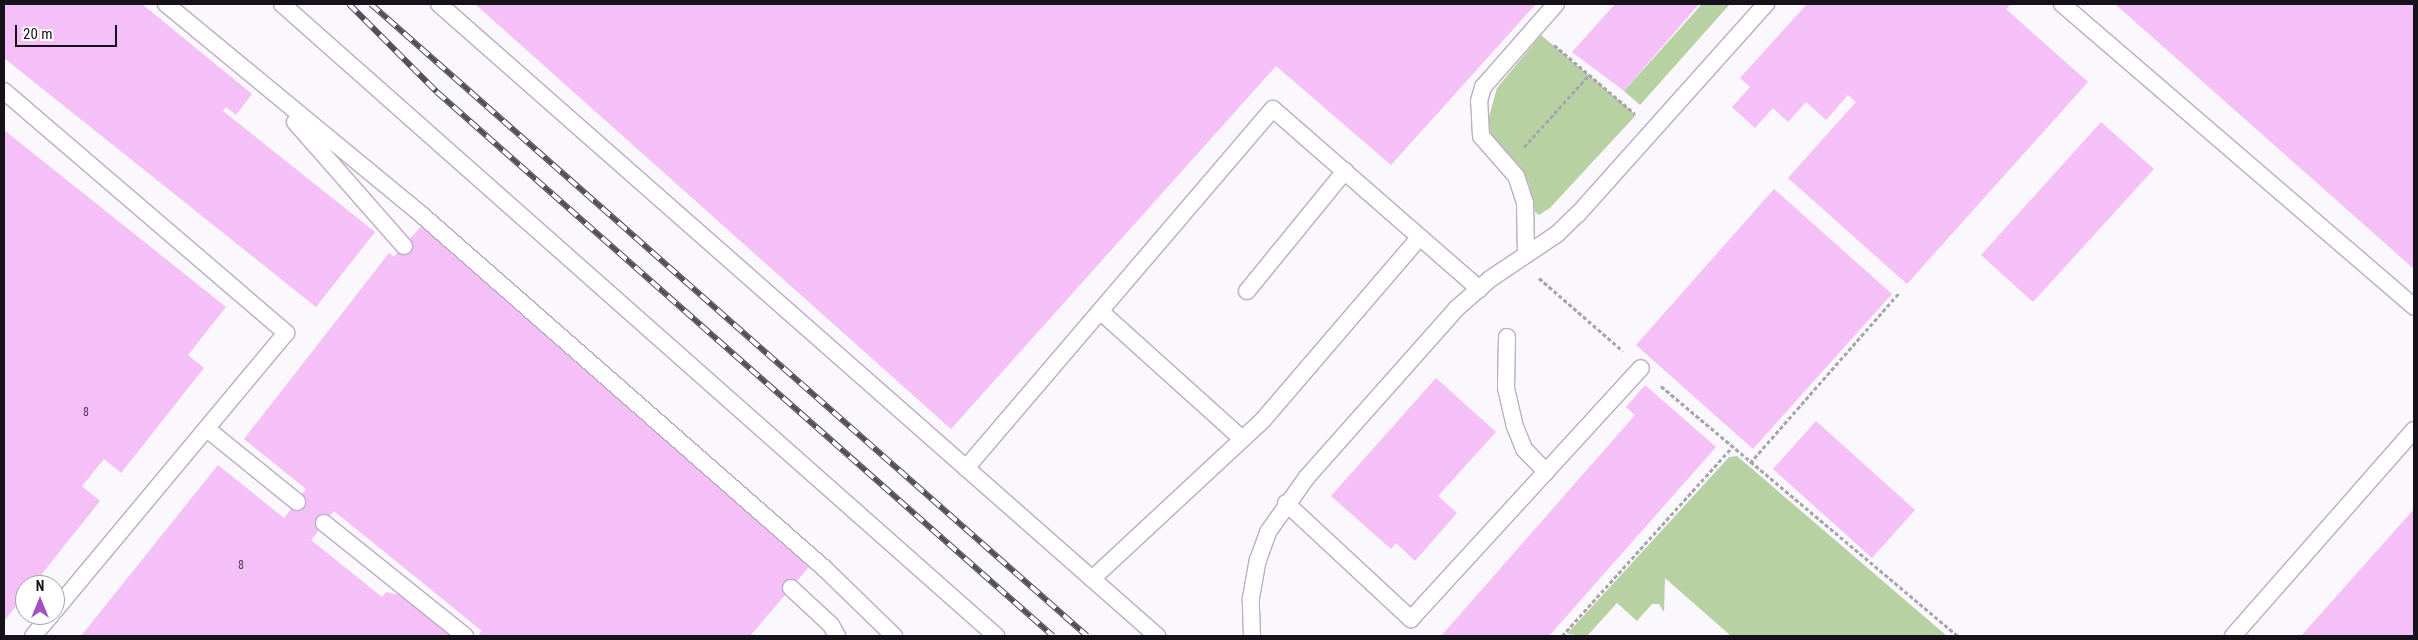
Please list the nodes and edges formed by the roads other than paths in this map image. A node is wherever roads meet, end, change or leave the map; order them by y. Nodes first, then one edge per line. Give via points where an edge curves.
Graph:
1 (166, 4) edge
2 (282, 4) edge
3 (439, 4) edge
4 (1556, 4) edge
5 (1766, 4) edge
6 (2062, 4) edge
7 (262, 85) junction
8 (4, 91) edge
9 (1345, 171) junction
10 (1420, 237) junction
11 (404, 246) dead end
12 (1526, 254) junction
13 (1479, 289) junction
14 (1247, 292) dead end
15 (2414, 307) edge
16 (1100, 311) junction
17 (1507, 337) dead end
18 (1641, 368) dead end
19 (206, 429) junction
20 (2414, 430) edge
21 (1242, 439) junction
22 (966, 468) junction
23 (1546, 472) junction
24 (297, 502) dead end
25 (1286, 504) junction
26 (324, 523) dead end
27 (1092, 579) junction
28 (791, 588) dead end
29 (65, 598) edge
30 (42, 625) edge
31 (33, 636) edge
32 (465, 636) edge
33 (837, 636) edge
34 (894, 636) edge
35 (996, 636) edge
36 (1157, 636) edge
37 (1252, 636) edge
38 (2234, 636) edge

1 - 7 lane
2 - 35 lane
3 - 22 lane
4 - 12 lane via 1483,88 1479,100 1481,136 1516,176 1526,203
5 - 12 lane via 1578,214
6 - 15 lane
7 - 11 lane
7 - 34 lane via 424,216 824,568
8 - 19 lane via 286,333
9 - 10 lane
9 - 14 lane
9 - 16 lane via 1273,109
10 - 13 lane
10 - 21 lane via 1263,420
12 - 13 lane
13 - 25 lane via 1456,309
16 - 21 lane
16 - 22 lane
17 - 23 lane via 1506,388 1514,424 1524,450
18 - 23 lane
19 - 24 lane
19 - 29 lane
20 - 38 lane
21 - 27 lane
22 - 27 lane
23 - 25 lane via 1411,619
25 - 37 lane via 1268,532 1258,560 1251,598
26 - 32 lane
27 - 36 lane
28 - 33 lane via 832,625
30 - 31 lane

